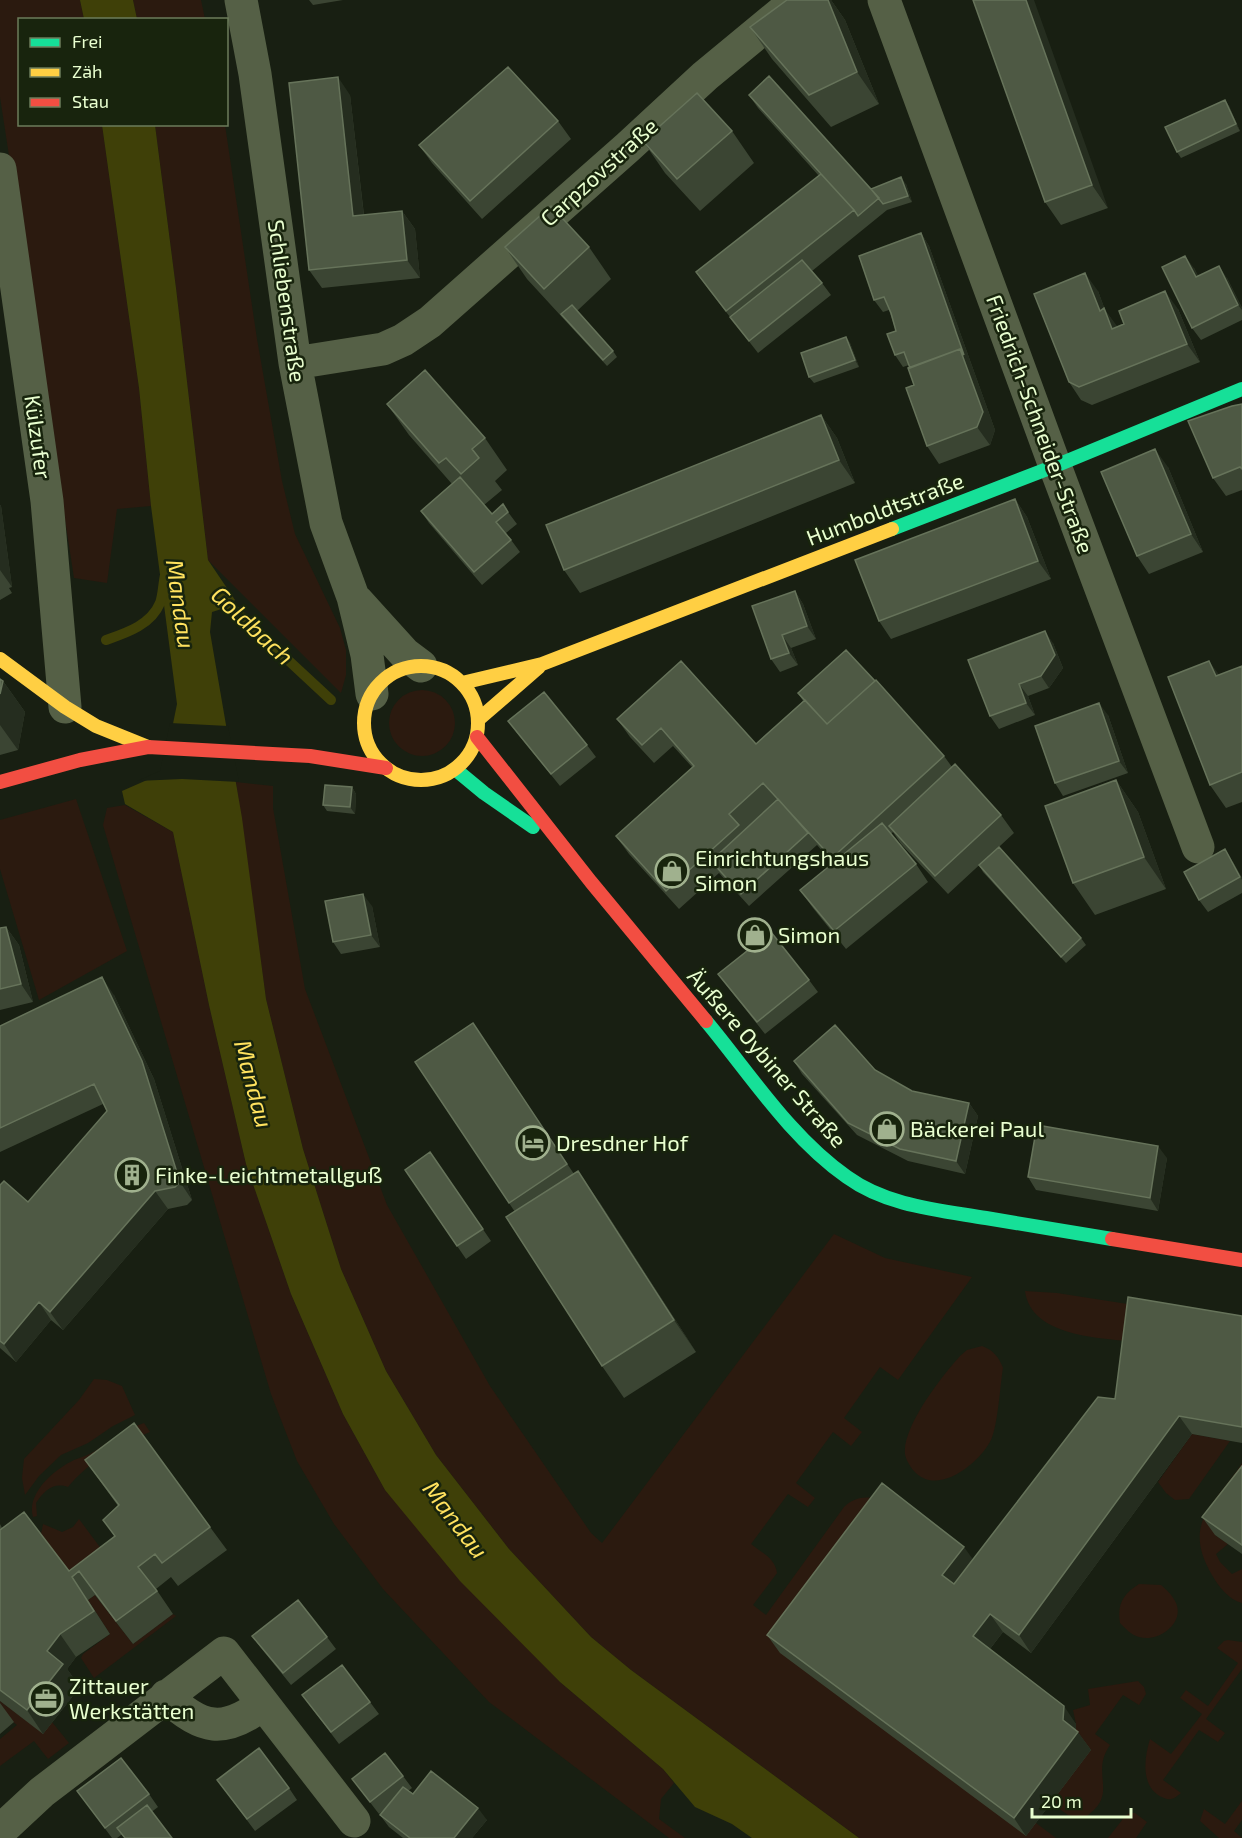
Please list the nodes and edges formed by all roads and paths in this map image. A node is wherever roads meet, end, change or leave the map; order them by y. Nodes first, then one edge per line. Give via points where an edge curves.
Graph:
1 (241, 0) edge
2 (797, 0) edge
3 (884, 0) edge
4 (0, 169) edge
5 (295, 363) junction
6 (1242, 389) edge
7 (1055, 466) junction
8 (353, 597) junction
9 (0, 659) edge
10 (542, 664) junction
11 (421, 666) junction
12 (462, 683) junction
13 (368, 705) junction
14 (65, 707) junction
15 (479, 719) junction
16 (347, 728) dead end
17 (477, 737) junction
18 (323, 746) dead end
19 (148, 747) junction
20 (310, 756) junction
21 (386, 768) junction
22 (455, 769) junction
23 (0, 782) edge
24 (560, 845) junction
25 (1198, 847) dead end
26 (1242, 1260) edge
27 (166, 1696) junction
28 (263, 1704) junction
29 (354, 1821) dead end
30 (0, 1831) edge

1 - 5 street, Schliebenstraße
2 - 5 street, Carpzovstraße via 705,76 430,322 383,349
3 - 7 street, Friedrich-Schneider-Straße
4 - 14 street, Külzufer via 46,501
5 - 8 street, Schliebenstraße via 326,523
6 - 7 main road, Humboldtstraße
7 - 10 main road, Humboldtstraße
7 - 25 street, Friedrich-Schneider-Straße
8 - 11 street, Schliebenstraße
8 - 13 street, Schliebenstraße via 367,655
9 - 14 main road
10 - 12 main road, Humboldtstraße
10 - 15 main road, Humboldtstraße
11 - 12 main road via 447,672
11 - 13 main road via 394,672 379,683
12 - 15 main road via 471,694
13 - 16 main road
13 - 21 main road via 364,729 367,742
14 - 19 main road via 96,726
15 - 17 main road
17 - 22 main road via 469,755
17 - 24 main road, Äußere Oybiner Straße
18 - 20 main road
19 - 20 main road
19 - 23 main road
20 - 21 main road
21 - 22 main road via 416,780 429,780
22 - 24 main road, Äußere Oybiner Straße
24 - 26 main road, Äußere Oybiner Straße via 811,1146 842,1173 873,1192 909,1205
27 - 28 street via 200,1721 219,1726
27 - 28 street via 224,1653
27 - 30 street via 42,1791
28 - 29 street

